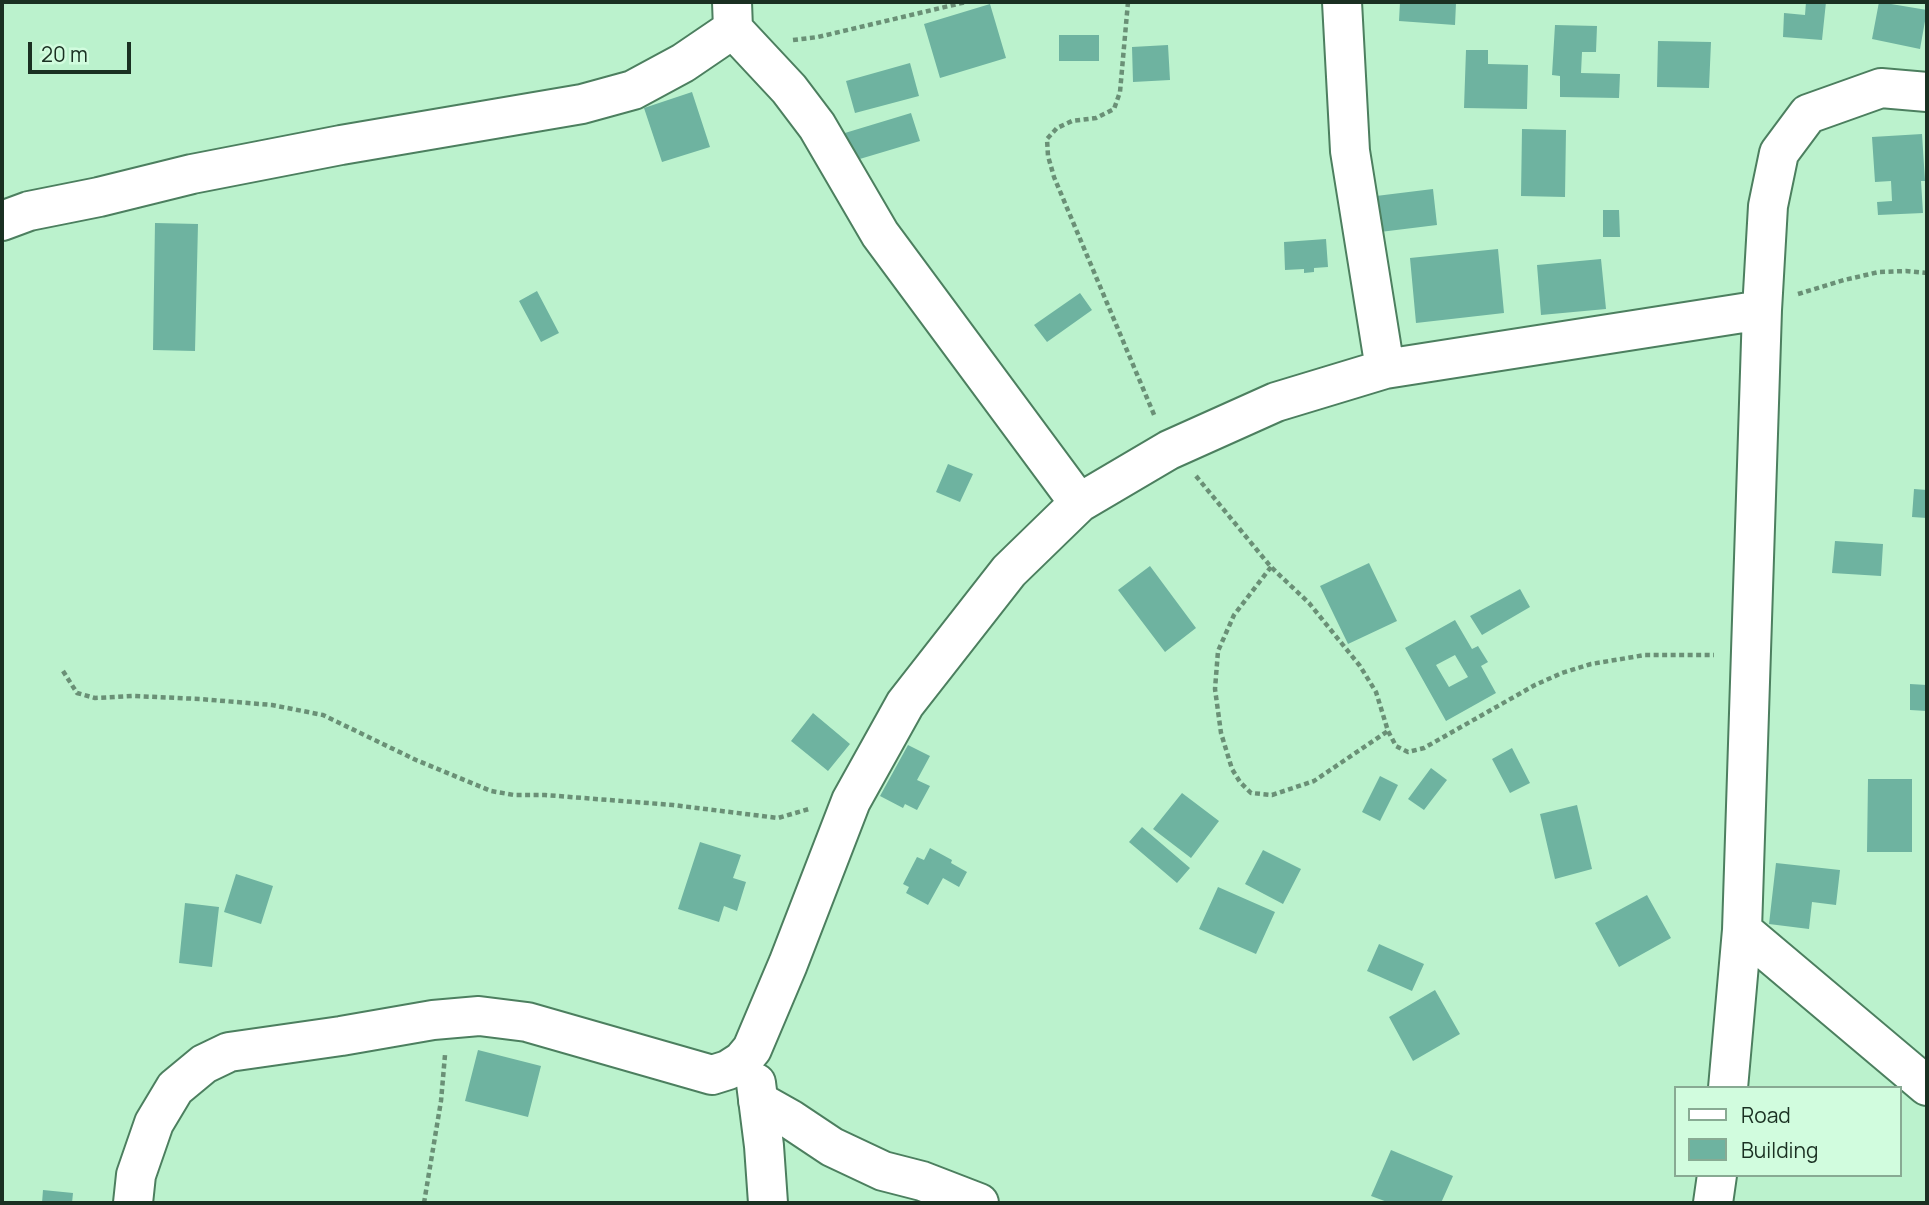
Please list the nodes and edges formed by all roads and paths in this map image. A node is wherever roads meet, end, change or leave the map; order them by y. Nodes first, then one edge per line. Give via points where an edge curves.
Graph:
1 (966, 2) edge
2 (1128, 2) edge
3 (1342, 2) edge
4 (733, 15) edge
5 (791, 41) dead end
6 (1927, 92) edge
7 (2, 221) edge
8 (1927, 273) edge
9 (1762, 310) junction
10 (1385, 369) junction
11 (1172, 450) junction
12 (1079, 503) junction
13 (1271, 567) junction
14 (1749, 654) junction
15 (63, 671) dead end
16 (1388, 731) junction
17 (851, 801) junction
18 (1742, 930) junction
19 (445, 1019) junction
20 (752, 1049) junction
21 (1728, 1086) edge
22 (1927, 1086) edge
23 (758, 1101) junction
24 (1717, 1177) edge
25 (133, 1203) edge
26 (424, 1203) edge
27 (768, 1203) edge
28 (979, 1203) edge
29 (1713, 1203) edge

1 - 5 path
2 - 11 path via 1120,92 1114,109 1056,128 1047,139 1048,156
3 - 10 street via 1350,151
4 - 7 street via 683,64 633,90 582,104 192,174
4 - 12 street via 817,126 880,234
6 - 9 street via 1881,88 1808,114 1779,153 1768,206
8 - 9 path via 1879,272 1844,279
9 - 10 street
9 - 14 street
10 - 11 street via 1276,402
11 - 12 street
11 - 13 path
12 - 17 street via 1009,571 905,704
13 - 16 path via 1309,603 1360,666 1376,692
13 - 16 path via 1234,615 1219,651 1215,689 1221,733 1240,782 1251,793 1283,792 1314,781
14 - 16 path via 1645,655 1591,664 1535,685 1424,748 1408,752 1396,746
14 - 18 street
15 - 17 path via 77,693 95,698 200,699 323,715 416,760 491,791 514,795 778,818
17 - 20 street
18 - 21 street
18 - 22 street
19 - 20 street via 479,1016 527,1022 712,1075 742,1061
19 - 25 street via 229,1052 204,1064 174,1088 155,1124 136,1175
19 - 26 path via 442,1101
20 - 23 street
23 - 27 street
23 - 28 street via 832,1147 883,1171
24 - 29 street

